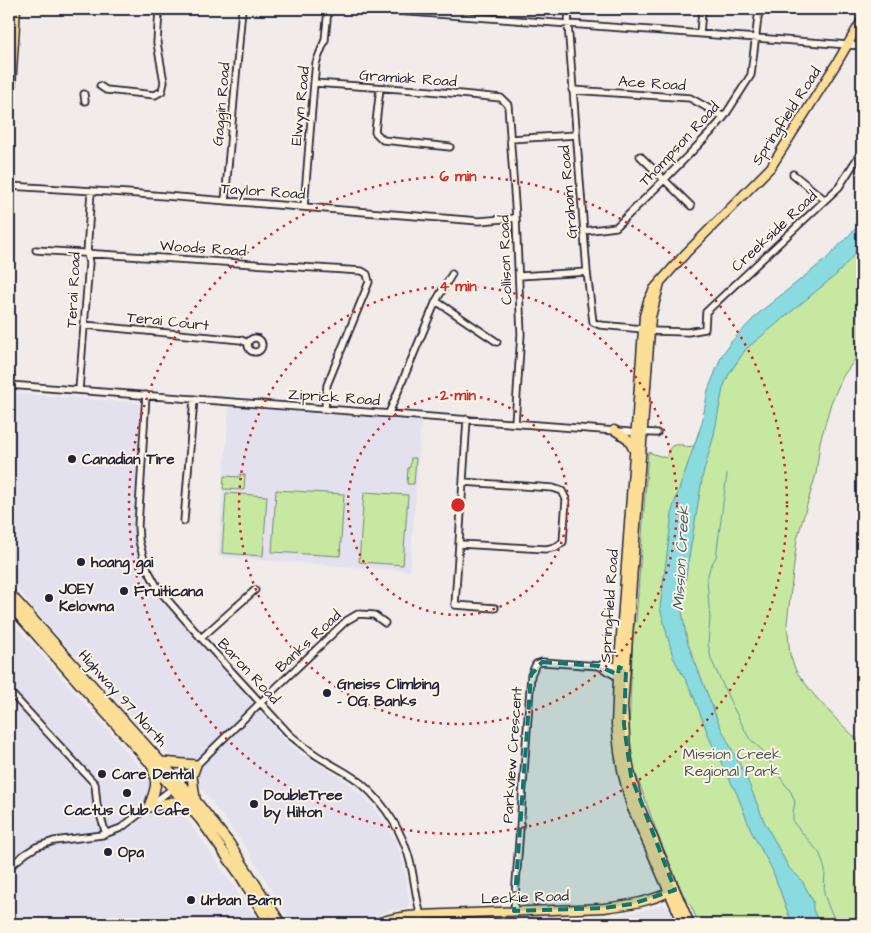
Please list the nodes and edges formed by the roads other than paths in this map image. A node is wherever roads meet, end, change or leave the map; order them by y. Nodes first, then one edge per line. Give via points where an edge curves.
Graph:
1 (16, 9) edge
2 (159, 9) edge
3 (242, 9) edge
4 (328, 9) edge
5 (370, 9) edge
6 (491, 9) edge
7 (569, 9) edge
8 (759, 9) edge
9 (404, 10) edge
10 (702, 12) dead end
11 (491, 18) junction
12 (862, 20) edge
13 (568, 24) junction
14 (700, 33) junction
15 (756, 37) junction
16 (848, 44) junction
17 (862, 46) edge
18 (314, 83) junction
19 (100, 86) dead end
20 (380, 88) junction
21 (572, 90) junction
22 (84, 94) dead end
23 (501, 98) joint
24 (84, 101) dead end
25 (724, 117) junction
26 (9, 118) edge
27 (576, 135) junction
28 (510, 139) junction
29 (450, 147) dead end
30 (862, 151) edge
31 (640, 156) dead end
32 (793, 174) dead end
33 (664, 180) junction
34 (9, 186) edge
35 (91, 191) junction
36 (825, 200) junction
37 (225, 201) junction
38 (691, 206) dead end
39 (304, 207) junction
40 (516, 218) junction
41 (584, 231) junction
42 (36, 250) dead end
43 (87, 253) junction
44 (587, 272) junction
45 (452, 274) dead end
46 (518, 276) junction
47 (436, 300) junction
48 (84, 325) junction
49 (704, 329) joint
50 (646, 330) junction
51 (497, 342) dead end
52 (248, 343) dead end
53 (9, 385) edge
54 (79, 390) junction
55 (146, 395) junction
56 (194, 399) junction
57 (324, 408) junction
58 (389, 413) junction
59 (467, 419) junction
60 (515, 423) junction
61 (614, 430) junction
62 (639, 432) junction
63 (657, 433) dead end
64 (634, 451) junction
65 (463, 482) junction
66 (184, 521) dead end
67 (459, 544) junction
68 (255, 590) dead end
69 (9, 592) edge
70 (12, 603) edge
71 (494, 608) dead end
72 (385, 623) dead end
73 (201, 638) junction
74 (599, 666) junction
75 (622, 668) junction
76 (618, 677) junction
77 (9, 691) edge
78 (261, 702) junction
79 (157, 764) junction
80 (196, 766) junction
81 (176, 785) junction
82 (191, 802) junction
83 (148, 807) junction
84 (106, 834) junction
85 (9, 867) edge
86 (672, 891) junction
87 (514, 911) junction
88 (420, 915) junction
89 (270, 924) edge
90 (281, 924) edge
91 (374, 924) edge
92 (423, 924) edge
93 (683, 924) edge
94 (690, 924) edge

1 - 26 main road
2 - 19 street via 157,43 164,82 162,91 155,95 106,90
3 - 37 street, Gaggin Road
4 - 18 street, Elwyn Road via 325,40 316,63
5 - 9 street
6 - 11 street
7 - 13 street, Graham Road
8 - 15 street, Thompson Road
9 - 11 street
10 - 14 street
11 - 13 street
12 - 16 main road, Springfield Road
13 - 14 street
13 - 21 street, Graham Road
14 - 15 street
15 - 16 street
15 - 25 street, Thompson Road via 752,75
16 - 17 street
16 - 50 main road, Springfield Road via 771,167 660,283
18 - 20 street, Gramiak Road
18 - 39 street, Elwyn Road
20 - 23 street, Gramiak Road
20 - 29 street via 375,132 383,140
21 - 25 street, Ace Road via 690,98
21 - 27 street, Graham Road
22 - 24 street
23 - 28 street, Collison Road via 508,105
25 - 33 street, Thompson Road
27 - 28 street
27 - 41 street, Graham Road
28 - 40 street, Collison Road
30 - 36 street, Creekside Road via 839,187
31 - 33 street
32 - 36 street
33 - 38 street
33 - 41 street, Thompson Road via 616,227
34 - 35 street, Taylor Road
35 - 37 street, Taylor Road
35 - 43 street, Terai Road
36 - 49 street, Creekside Road via 706,312
37 - 39 street, Taylor Road
39 - 40 street, Taylor Road via 479,221
40 - 46 street, Collison Road
41 - 44 street, Graham Road
42 - 43 street, Woods Road
43 - 48 street, Terai Road
43 - 57 street, Woods Road via 362,270 369,282 327,385
44 - 46 street
44 - 50 street, Graham Road via 593,322
45 - 47 street
46 - 60 street, Collison Road via 521,334
47 - 51 street
47 - 58 street
48 - 52 street, Terai Court
48 - 54 street, Terai Road
49 - 50 street, Graham Road via 688,332
50 - 62 main road, Springfield Road
53 - 54 street, Ziprick Road
54 - 55 street, Ziprick Road
55 - 56 street, Ziprick Road
55 - 73 street, Baron Road via 139,541 148,570 159,590
56 - 57 street, Ziprick Road
56 - 66 street
57 - 58 street, Ziprick Road
58 - 59 street, Ziprick Road
59 - 60 street, Ziprick Road
59 - 65 street
60 - 61 street, Ziprick Road
61 - 62 street, Ziprick Road
61 - 64 main road via 628,439
62 - 63 street, Ziprick Road
62 - 64 main road, Springfield Road
62 - 75 main road, Springfield Road
64 - 75 main road, Springfield Road
65 - 67 street
65 - 67 street via 553,488 562,491 566,499 563,542 556,547
67 - 71 street via 454,605
68 - 73 street
69 - 70 highway, Highway 97 North
70 - 79 highway, Highway 97 North
72 - 78 street, Banks Road via 374,616 358,614 346,621
73 - 78 street, Baron Road
74 - 75 street, Parkview Crescent via 604,663
74 - 76 street, Parkview Crescent
74 - 87 street, Parkview Crescent via 542,662 536,664 531,675
75 - 76 main road, Springfield Road
75 - 86 main road, Springfield Road via 626,750 631,776
76 - 86 main road, Springfield Road via 616,724 623,775 631,806
77 - 84 street via 96,784 97,805
78 - 80 street, Banks Road
78 - 88 street, Baron Road via 290,735 362,784 391,817 410,862
79 - 80 highway
79 - 81 highway, Highway 97 North
79 - 83 highway via 155,790
80 - 81 street, Banks Road
80 - 82 highway via 192,776
81 - 82 highway, Highway 97 North
81 - 83 street, Banks Road
82 - 83 highway
82 - 89 highway, Highway 97 North
82 - 90 highway, Highway 97 North via 229,843
83 - 84 street, Banks Road via 121,828
84 - 85 street, Banks Road via 54,841 36,847
86 - 87 main road, Leckie Road via 632,904 604,908
86 - 93 main road, Springfield Road
86 - 94 main road, Springfield Road
87 - 88 main road, Leckie Road
88 - 91 main road, Leckie Road
88 - 92 street, Baron Road

